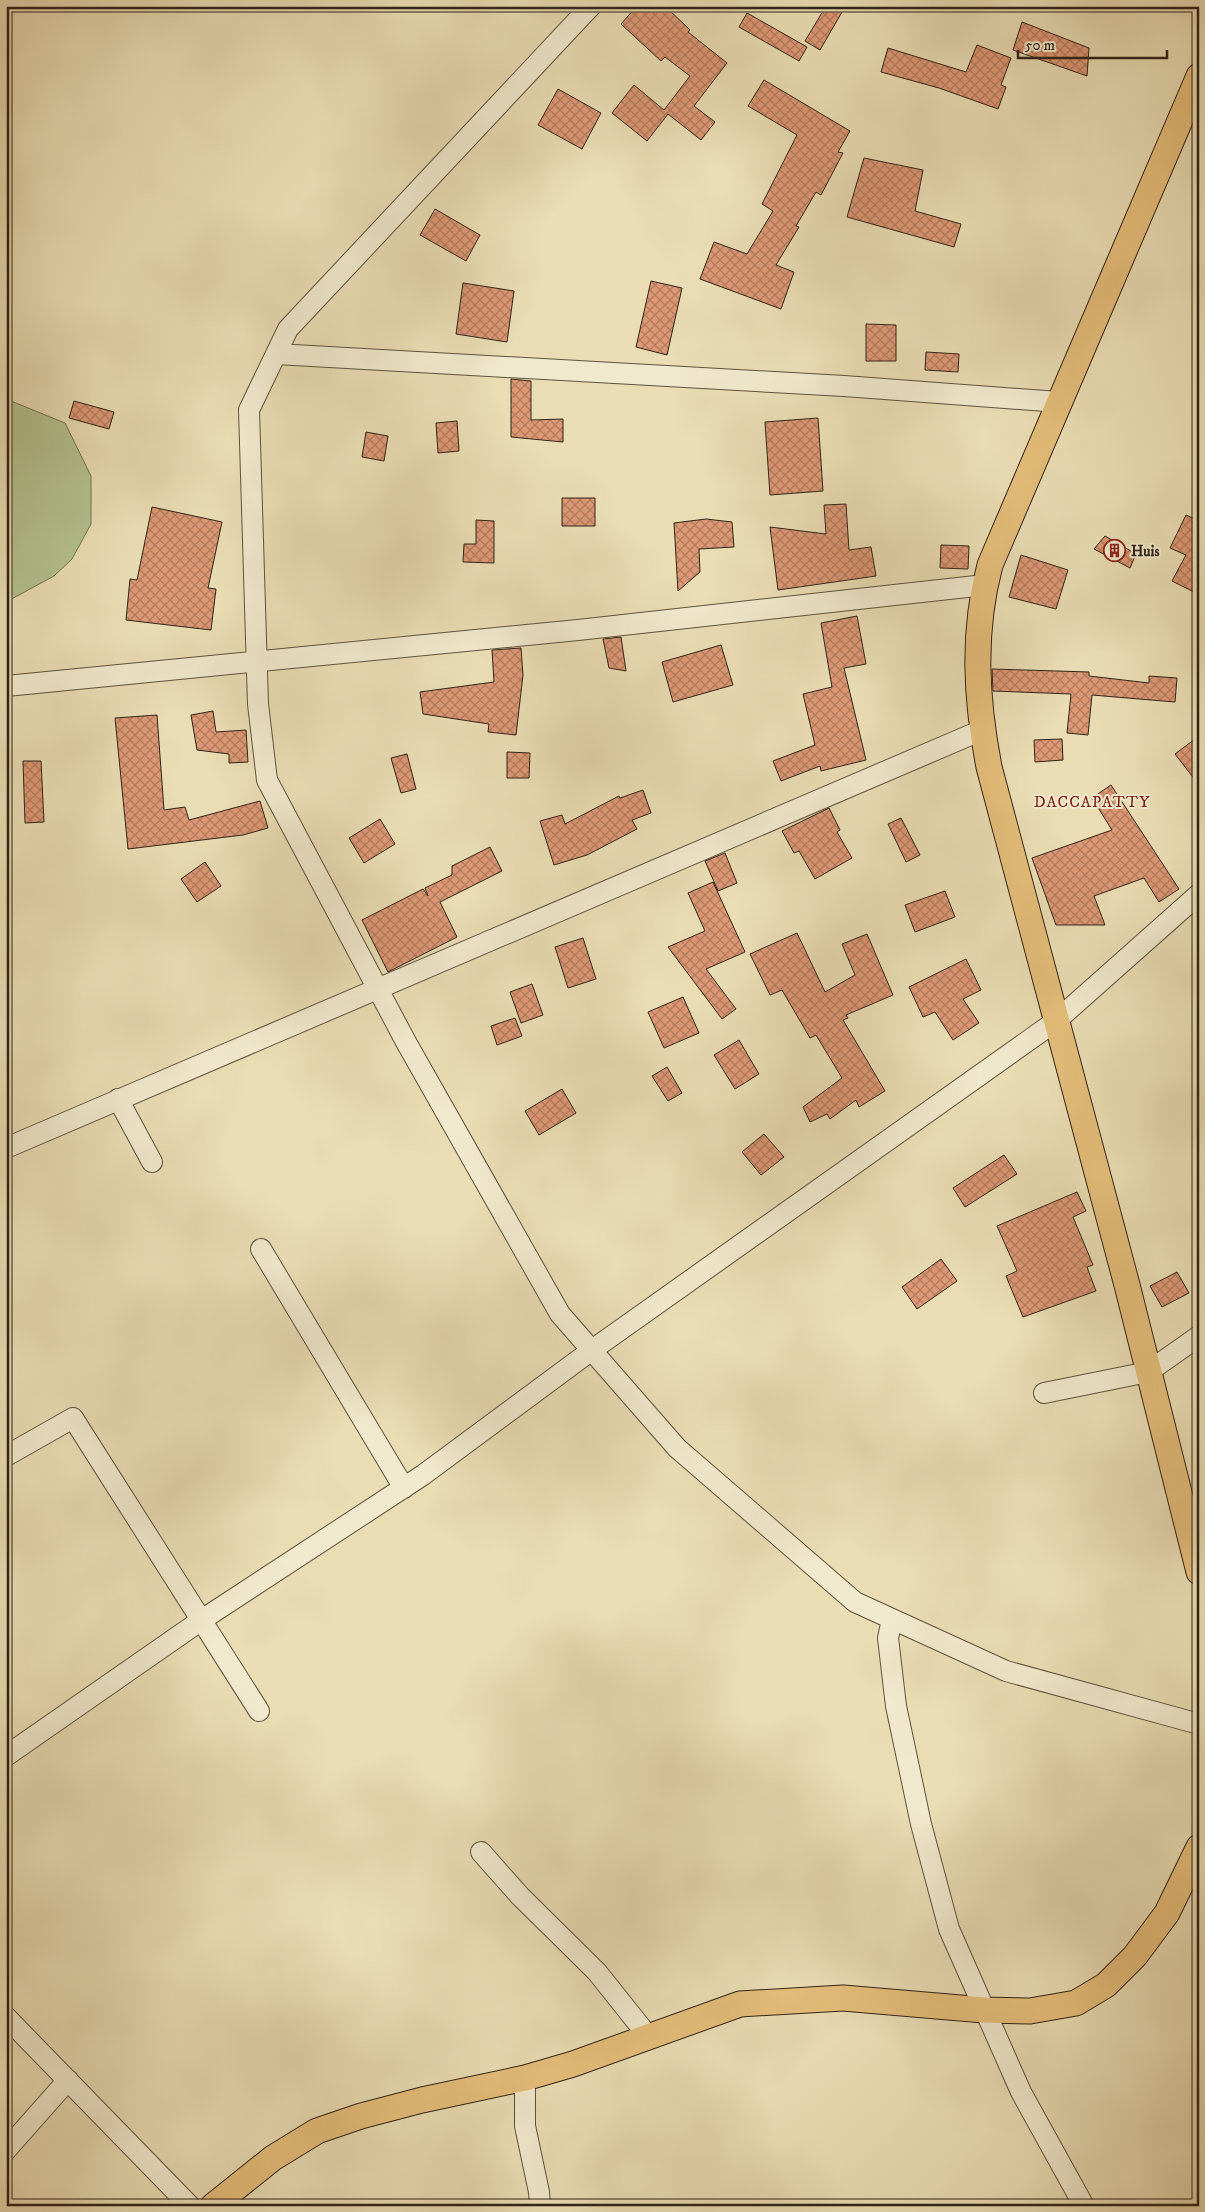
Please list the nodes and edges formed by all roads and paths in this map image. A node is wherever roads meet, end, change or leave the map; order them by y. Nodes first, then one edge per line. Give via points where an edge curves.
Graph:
1 (591, 6) edge
2 (1199, 76) edge
3 (276, 354) junction
4 (1059, 402) junction
5 (985, 585) junction
6 (256, 661) junction
7 (6, 686) edge
8 (982, 730) junction
9 (1199, 894) edge
10 (377, 988) junction
11 (1056, 1021) junction
12 (118, 1099) junction
13 (6, 1148) edge
14 (152, 1162) dead end
15 (261, 1249) dead end
16 (1199, 1336) edge
17 (592, 1350) junction
18 (1148, 1372) junction
19 (1044, 1393) dead end
20 (6, 1456) edge
21 (404, 1488) junction
22 (1199, 1572) edge
23 (892, 1619) junction
24 (200, 1622) junction
25 (259, 1711) dead end
26 (1199, 1724) edge
27 (6, 1756) edge
28 (481, 1852) dead end
29 (1197, 1855) edge
30 (984, 2010) junction
31 (6, 2017) edge
32 (648, 2036) junction
33 (525, 2078) junction
34 (68, 2080) junction
35 (6, 2150) edge
36 (190, 2206) edge
37 (214, 2206) edge
38 (540, 2206) edge
39 (1084, 2206) edge

1 - 3 street via 288,329
2 - 4 main road
3 - 4 street
3 - 6 street via 249,410
4 - 5 main road via 1000,537
5 - 6 street via 588,629
5 - 8 main road via 977,654
6 - 7 street
6 - 10 street via 267,780
8 - 10 street
8 - 11 main road
9 - 11 street
10 - 12 street
10 - 17 street via 560,1314
11 - 17 street
11 - 18 main road
12 - 13 street
12 - 14 street
15 - 21 street
16 - 18 street
17 - 21 street
17 - 23 street via 677,1448 855,1602
18 - 19 street
18 - 22 main road
20 - 24 street via 73,1418
21 - 24 street
23 - 26 street via 1006,1671
23 - 30 street via 888,1638 896,1706 921,1824 949,1929
24 - 25 street
24 - 27 street
28 - 32 street via 520,1896 597,1972
29 - 30 main road via 1167,1913 1135,1956 1106,1985 1076,2003 1030,2012
30 - 32 main road via 843,1998 788,2000 740,2004
30 - 39 street via 1022,2092
31 - 34 street
32 - 33 main road
33 - 37 main road via 422,2100 317,2131 273,2158
33 - 38 street via 525,2126
34 - 35 street
34 - 36 street

